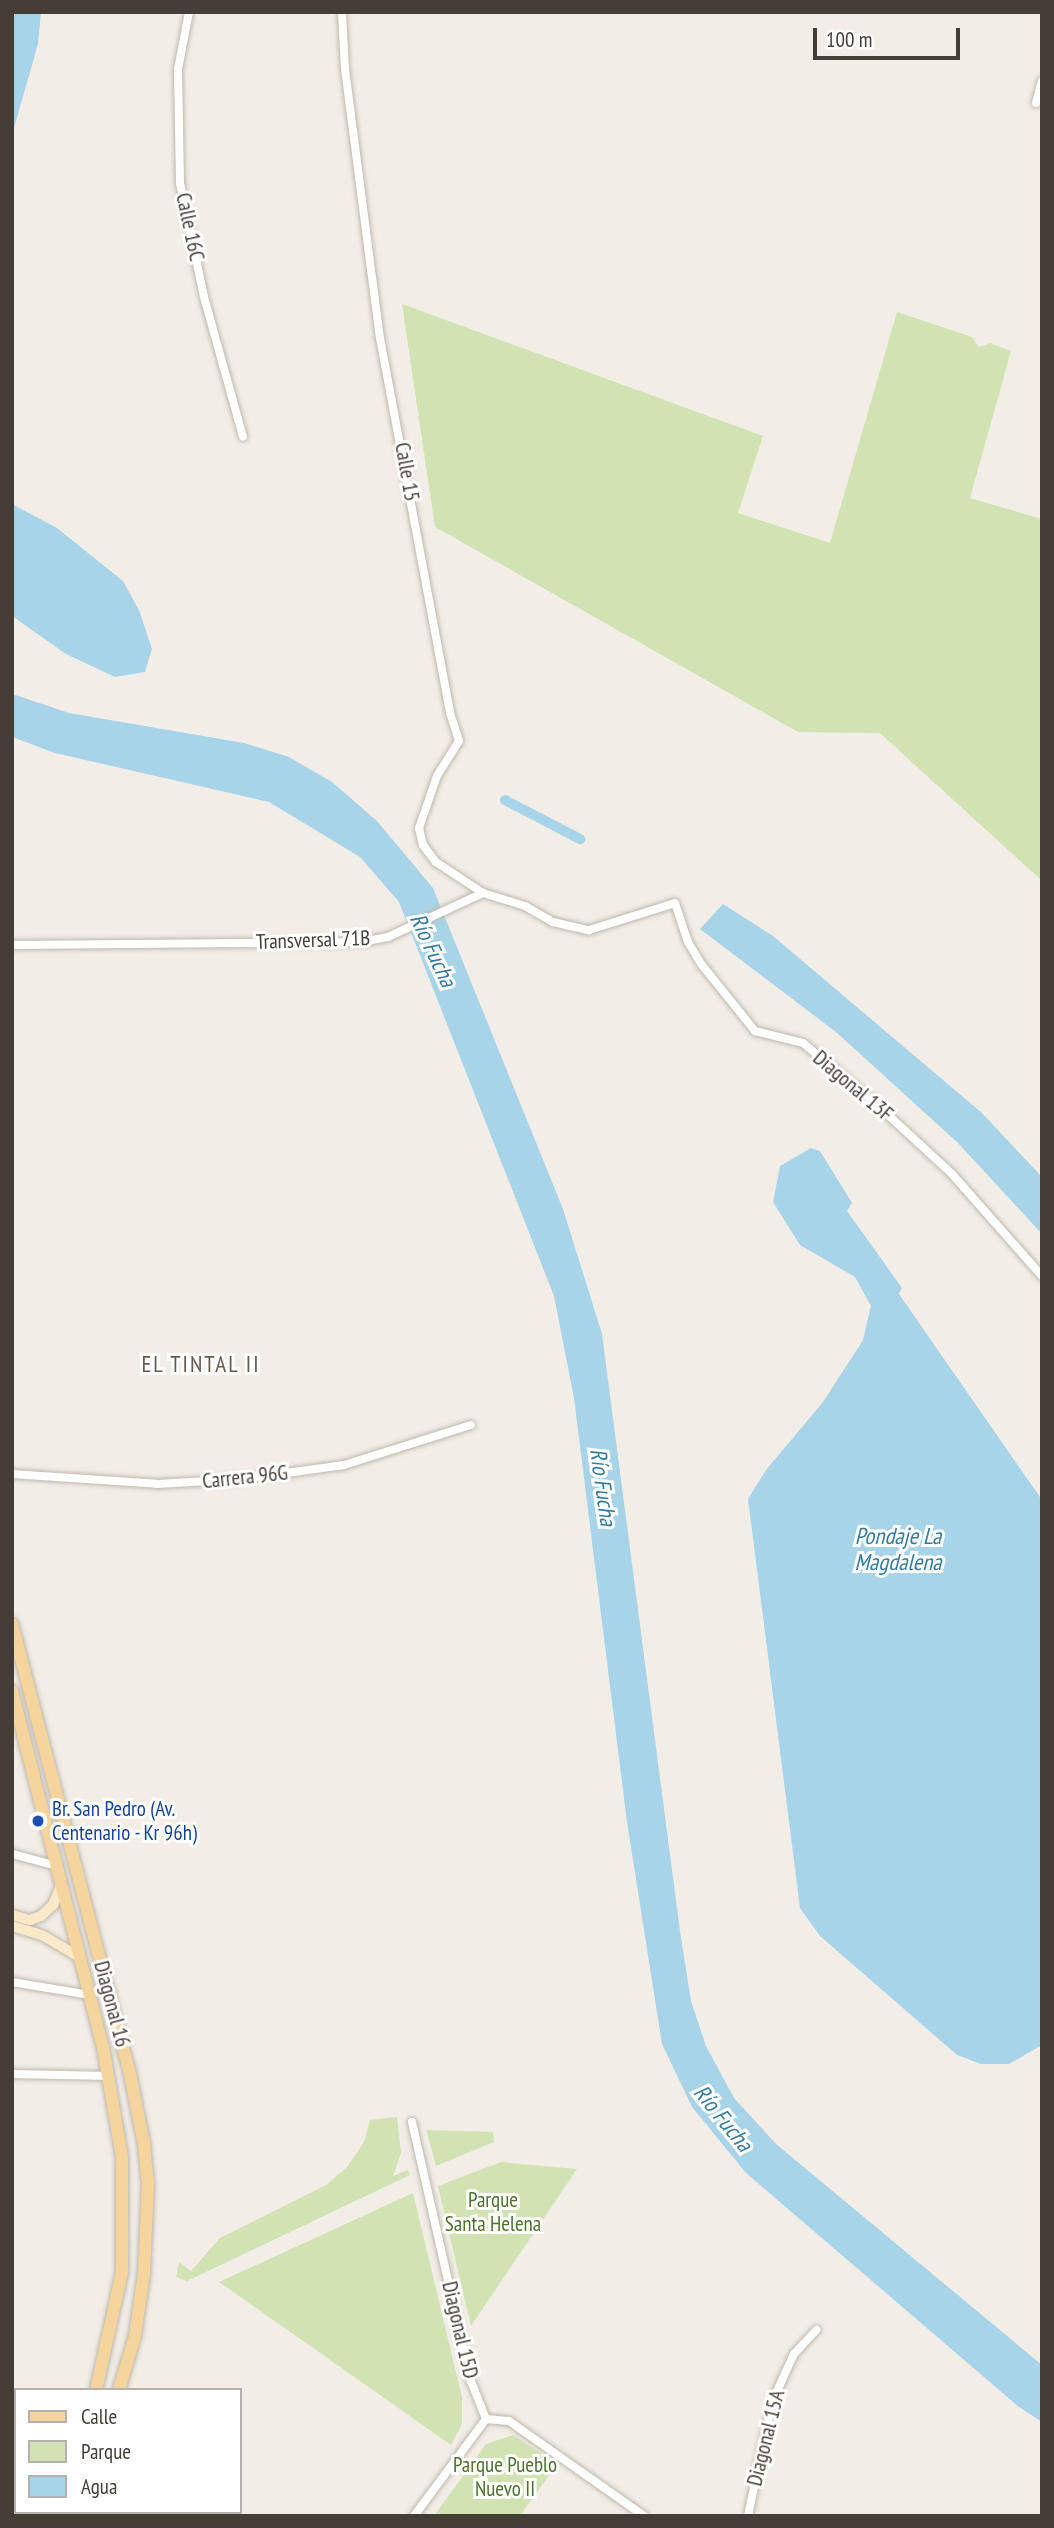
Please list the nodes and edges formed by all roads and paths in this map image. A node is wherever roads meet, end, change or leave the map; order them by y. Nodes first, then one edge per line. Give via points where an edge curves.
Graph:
1 (189, 12) edge
2 (342, 12) edge
3 (1042, 81) edge
4 (1036, 103) dead end
5 (243, 438) dead end
6 (483, 893) junction
7 (12, 945) edge
8 (1042, 1276) edge
9 (471, 1425) dead end
10 (12, 1474) edge
11 (12, 1624) edge
12 (12, 1691) edge
13 (14, 1707) edge
14 (12, 1854) edge
15 (57, 1866) junction
16 (62, 1884) junction
17 (12, 1915) edge
18 (12, 1926) edge
19 (80, 1958) junction
20 (12, 1982) edge
21 (90, 1995) junction
22 (12, 2074) edge
23 (110, 2076) junction
24 (411, 2122) dead end
25 (816, 2330) dead end
26 (97, 2388) edge
27 (120, 2388) edge
28 (486, 2418) junction
29 (414, 2516) edge
30 (644, 2516) edge
31 (748, 2516) edge

1 - 5 street, Calle 16C via 178,69 180,183 204,297
2 - 6 street, Calle 15 via 345,69 380,338 459,741 437,776 419,828 423,845 436,862
3 - 4 street
6 - 7 street, Transversal 71B via 388,937 362,942
6 - 8 street, Diagonal 13F via 525,906 553,922 589,930 676,903 688,942 702,965 755,1031 803,1043 873,1101 951,1174
9 - 10 street, Carrera 96G via 344,1465 243,1479 157,1484
11 - 27 main road, Diagonal 16 via 129,2069 144,2144 148,2185 144,2274 135,2336
12 - 13 main road, Diagonal 16
13 - 15 main road, Diagonal 16
14 - 15 street
15 - 16 main road, Diagonal 16
16 - 17 street via 53,1905 41,1916 30,1920
16 - 19 main road, Diagonal 16
18 - 19 street via 42,1935
19 - 21 main road, Diagonal 16
20 - 21 street via 44,1991
21 - 23 main road, Diagonal 16
22 - 23 street
23 - 26 main road, Diagonal 16 via 122,2157 125,2234 118,2307
24 - 28 street, Diagonal 15D via 471,2381
25 - 31 street, Diagonal 15A via 790,2362 772,2402
28 - 29 street via 475,2427
28 - 30 street via 509,2421

